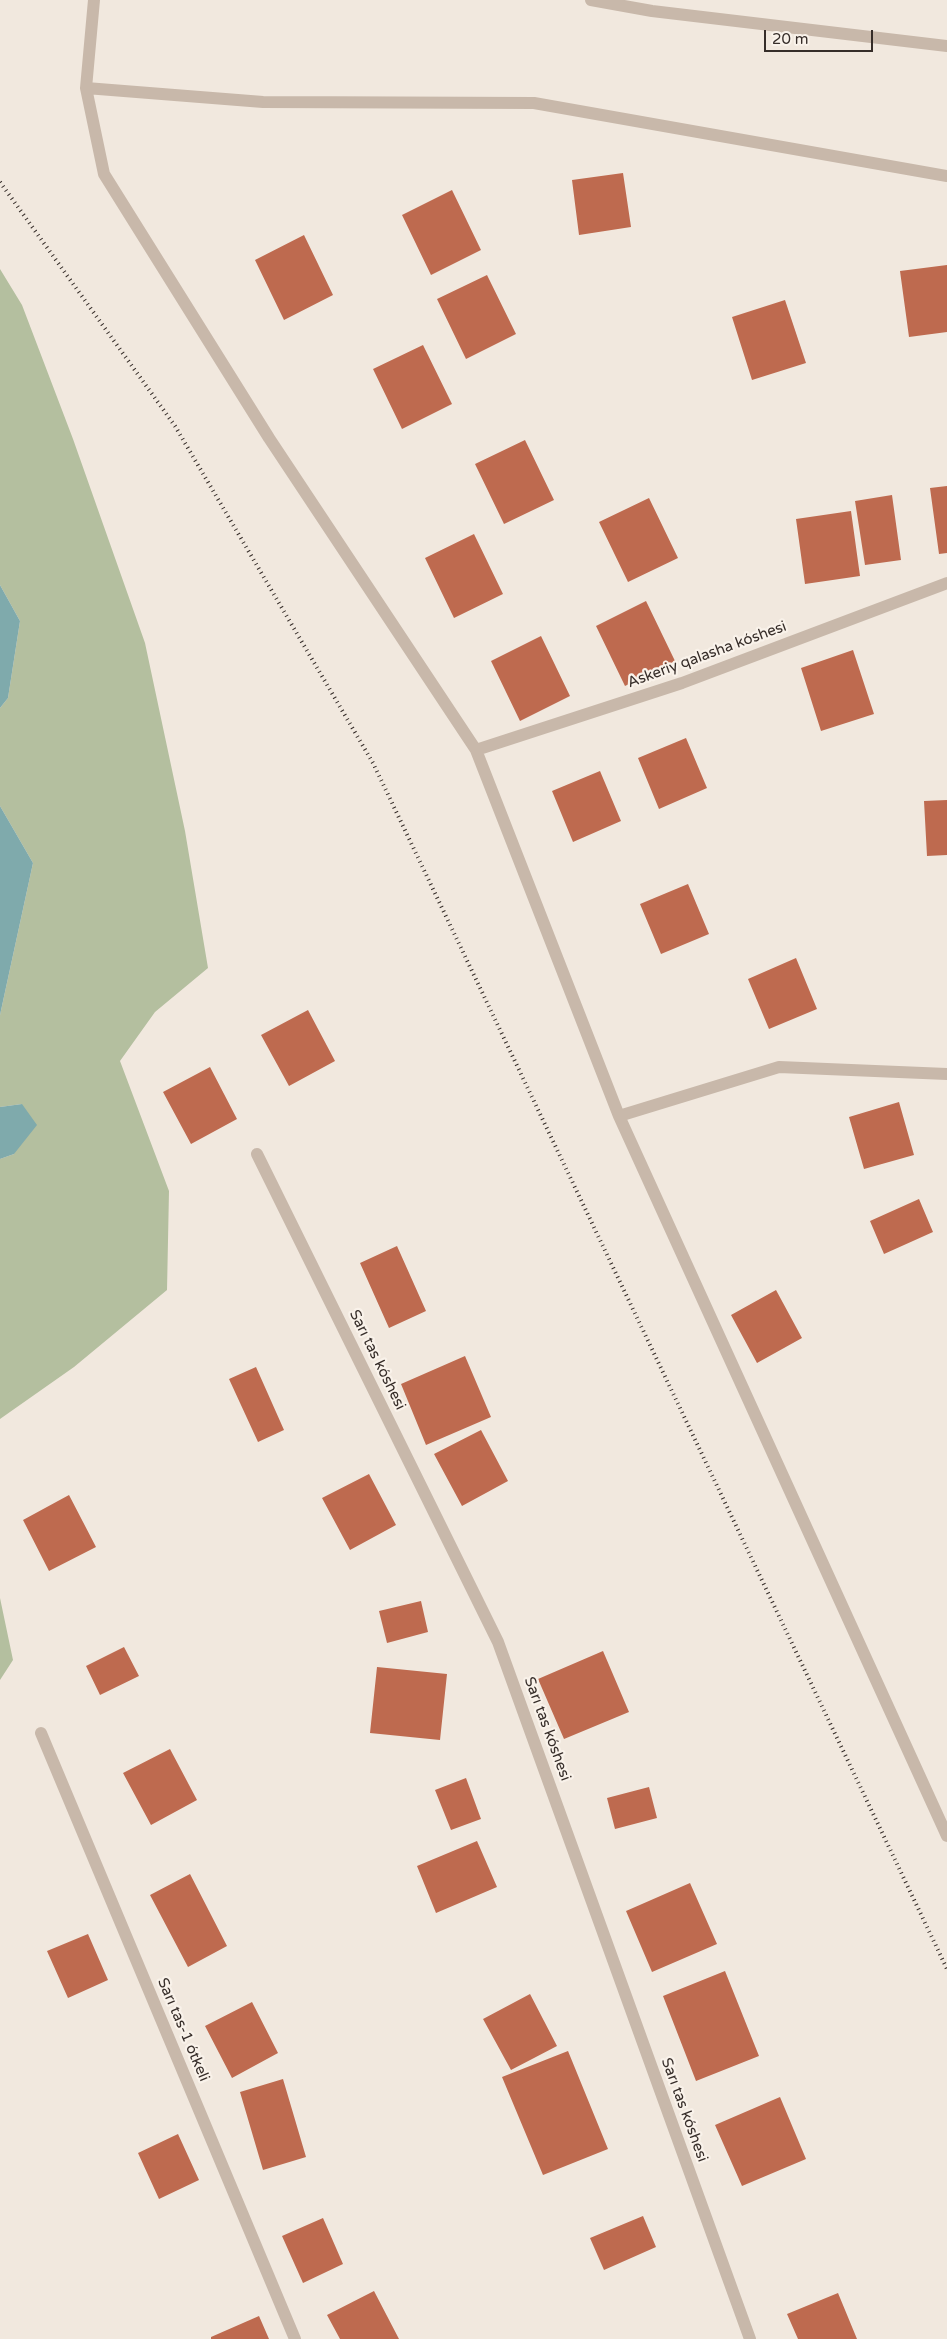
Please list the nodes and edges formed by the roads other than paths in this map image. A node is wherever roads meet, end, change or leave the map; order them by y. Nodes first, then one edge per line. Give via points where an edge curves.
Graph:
1 (94, 0) edge
2 (591, 0) edge
3 (947, 46) edge
4 (86, 88) junction
5 (947, 176) edge
6 (947, 583) edge
7 (476, 750) junction
8 (947, 1074) edge
9 (619, 1116) junction
10 (257, 1154) dead end
11 (42, 1733) dead end
12 (947, 1836) edge
13 (296, 2339) edge
14 (750, 2339) edge

1 - 4 street
2 - 3 street via 652,11
4 - 5 street via 263,102 534,104
4 - 7 street via 104,174 269,438
6 - 7 street, Askeriy qalasha kóshesi via 682,683
7 - 9 street
8 - 9 street via 779,1066
9 - 12 street
10 - 14 street, Sarı tas kóshesi via 498,1642
11 - 13 street, Sarı tas-1 ótkeli

